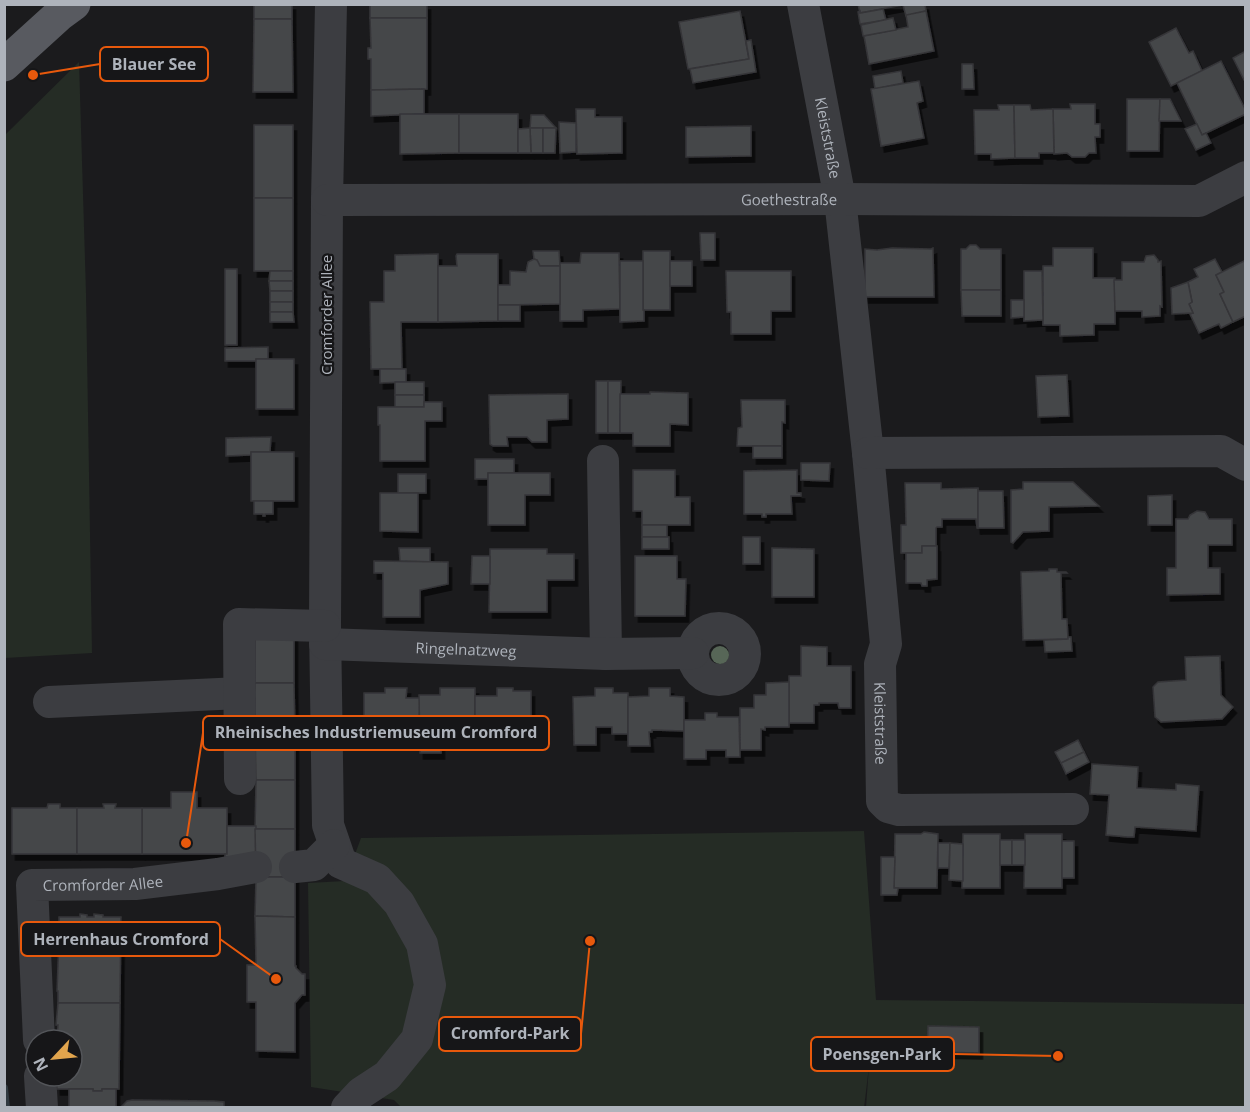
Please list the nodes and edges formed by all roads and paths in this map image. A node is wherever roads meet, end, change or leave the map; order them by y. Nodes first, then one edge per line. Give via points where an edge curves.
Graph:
1 (74, 4) edge
2 (331, 4) edge
3 (803, 4) edge
4 (4, 65) edge
5 (1245, 177) edge
6 (840, 199) junction
7 (327, 201) junction
8 (868, 453) junction
9 (603, 460) dead end
10 (1245, 465) edge
11 (325, 635) junction
12 (693, 653) dead end
13 (606, 654) junction
14 (240, 693) junction
15 (49, 702) dead end
16 (240, 779) dead end
17 (1073, 809) dead end
18 (334, 845) junction
19 (256, 867) dead end
20 (295, 867) dead end
21 (38, 1028) edge
22 (41, 1088) edge
23 (42, 1107) edge
24 (347, 1107) edge

1 - 4 main road
2 - 7 street, Cromforder Allee
3 - 6 street, Kleiststraße
5 - 6 street, Goethestraße via 1199,201
6 - 7 street, Goethestraße
6 - 8 street, Kleiststraße
7 - 11 street, Cromforder Allee
8 - 10 street via 1221,451
8 - 17 street, Kleiststraße via 886,644 880,664 882,801 899,810
9 - 13 street
11 - 13 street, Ringelnatzweg
11 - 14 street via 239,624
11 - 18 street, Cromforder Allee via 328,825
12 - 13 street, Ringelnatzweg
14 - 15 street
14 - 16 street
18 - 20 street via 314,866
18 - 24 street, Cromforder Allee via 340,863 377,879 399,903 422,944 430,985 417,1039 387,1076
19 - 21 street, Cromforder Allee via 135,884 32,885
22 - 23 street

